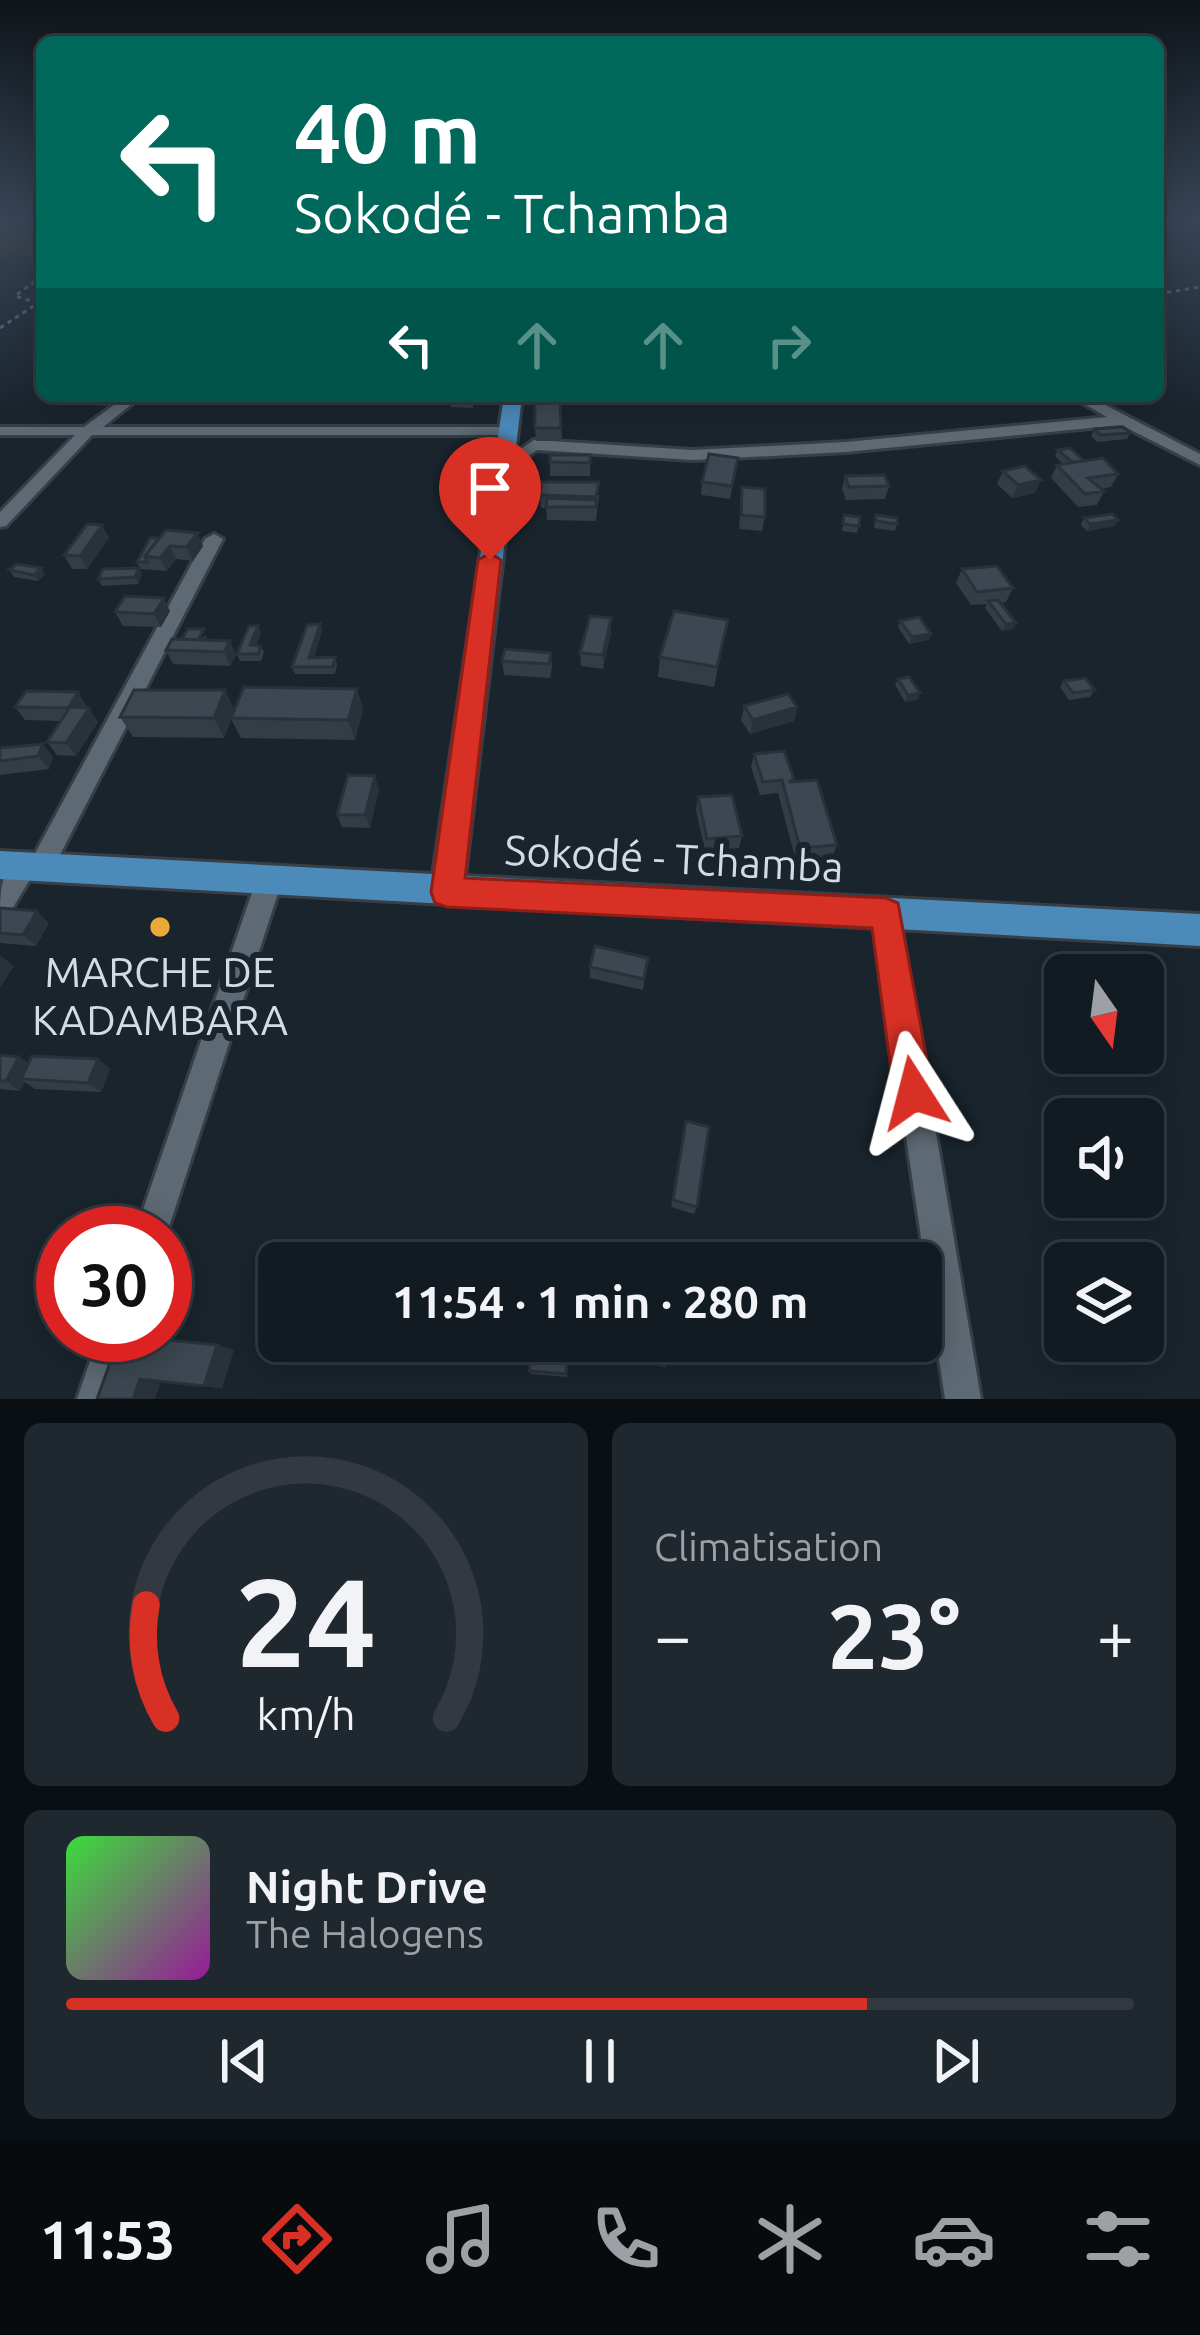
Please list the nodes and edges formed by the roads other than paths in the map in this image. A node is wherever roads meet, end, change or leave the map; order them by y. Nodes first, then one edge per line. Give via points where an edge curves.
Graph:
1 (127, 402) edge
2 (513, 402) edge
3 (1088, 402) edge
4 (1123, 420) junction
5 (89, 430) junction
6 (0, 431) edge
7 (511, 431) junction
8 (1200, 460) edge
9 (501, 468) junction
10 (0, 522) edge
11 (214, 539) dead end
12 (21, 866) edge
13 (269, 881) junction
14 (447, 892) junction
15 (0, 906) edge
16 (886, 914) junction
17 (1200, 930) edge
18 (160, 1206) edge
19 (108, 1362) edge
20 (95, 1399) edge
21 (963, 1399) edge

1 - 5 street
2 - 7 main road
3 - 4 street
4 - 8 street
4 - 9 street via 693,455 534,445
5 - 6 street
5 - 7 street
5 - 10 street
7 - 9 main road
9 - 14 main road
11 - 12 street
12 - 13 main road, Sokodé - Tchamba
12 - 15 street
13 - 14 main road, Sokodé - Tchamba
13 - 18 street
14 - 16 main road, Sokodé - Tchamba
16 - 17 main road, Sokodé - Tchamba
16 - 21 street
19 - 20 street

